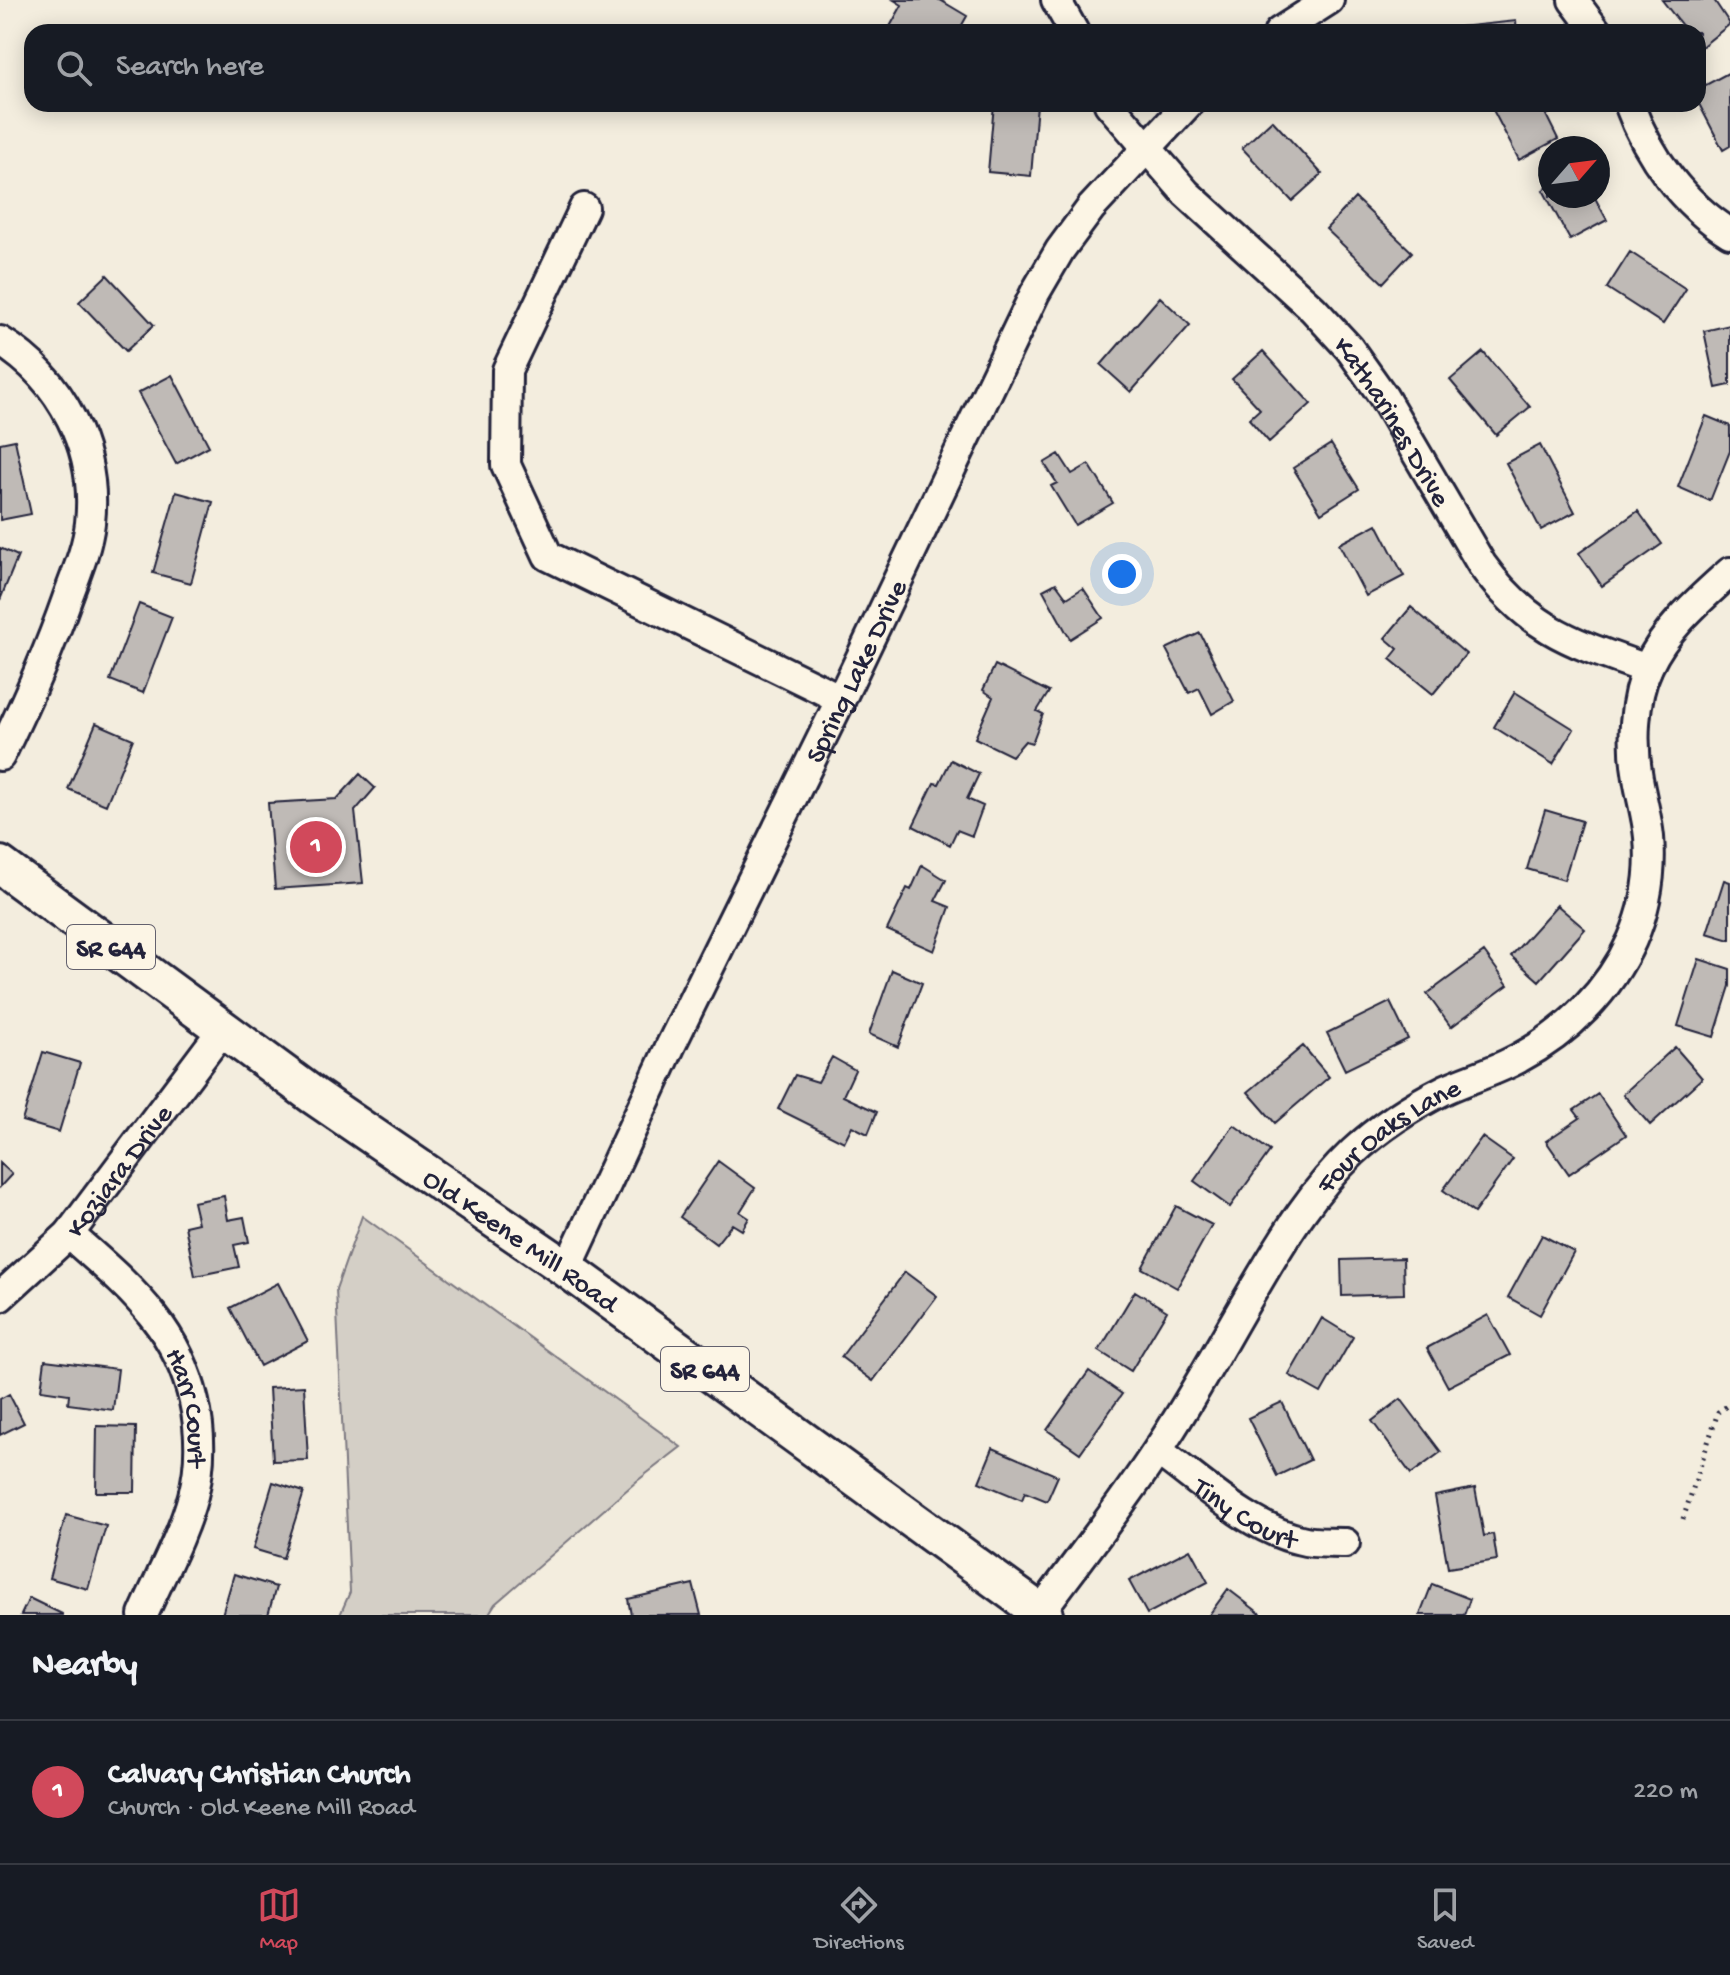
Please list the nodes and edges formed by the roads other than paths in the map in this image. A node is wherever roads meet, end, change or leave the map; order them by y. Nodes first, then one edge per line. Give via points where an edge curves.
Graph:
1 (1056, 0) edge
2 (1329, 0) edge
3 (1573, 0) edge
4 (1070, 24) edge
5 (1292, 24) edge
6 (1591, 24) edge
7 (1116, 112) edge
8 (1180, 112) edge
9 (1633, 112) edge
10 (1147, 147) junction
11 (584, 208) dead end
12 (1730, 233) edge
13 (0, 341) edge
14 (1730, 572) edge
15 (1647, 669) junction
16 (841, 699) junction
17 (0, 756) edge
18 (0, 865) edge
19 (223, 1029) junction
20 (69, 1234) junction
21 (567, 1269) junction
22 (0, 1297) edge
23 (1158, 1451) junction
24 (1345, 1543) dead end
25 (1042, 1614) edge
26 (143, 1615) edge

1 - 4 street
2 - 5 street
3 - 6 street
7 - 10 street, Katharines Drive
8 - 10 street, Spring Lake Drive
9 - 12 street via 1664,171
10 - 15 street, Katharines Drive via 1186,193 1349,348 1498,587 1540,625 1569,641
10 - 16 street, Spring Lake Drive via 1091,208 1035,293
11 - 16 street via 507,370 506,465 548,556
13 - 17 street via 20,353 55,391 75,425 91,491 84,553 50,646
14 - 15 street, Four Oaks Lane via 1663,640
15 - 23 street, Four Oaks Lane via 1635,731 1649,871 1639,920 1619,964 1589,1005 1548,1041 1416,1105 1376,1132 1323,1183 1290,1228
16 - 21 street, Spring Lake Drive
18 - 19 main road, Old Keene Mill Road / SR 644
19 - 20 street, Koziara Drive
19 - 21 main road, Old Keene Mill Road / SR 644
20 - 22 street, Koziara Drive
20 - 26 street, Harr Court via 152,1314 177,1353 194,1400 199,1452 193,1493
21 - 25 main road, Old Keene Mill Road / SR 644
23 - 24 street, Tiny Court via 1273,1531 1303,1541
23 - 25 street, Four Oaks Lane

